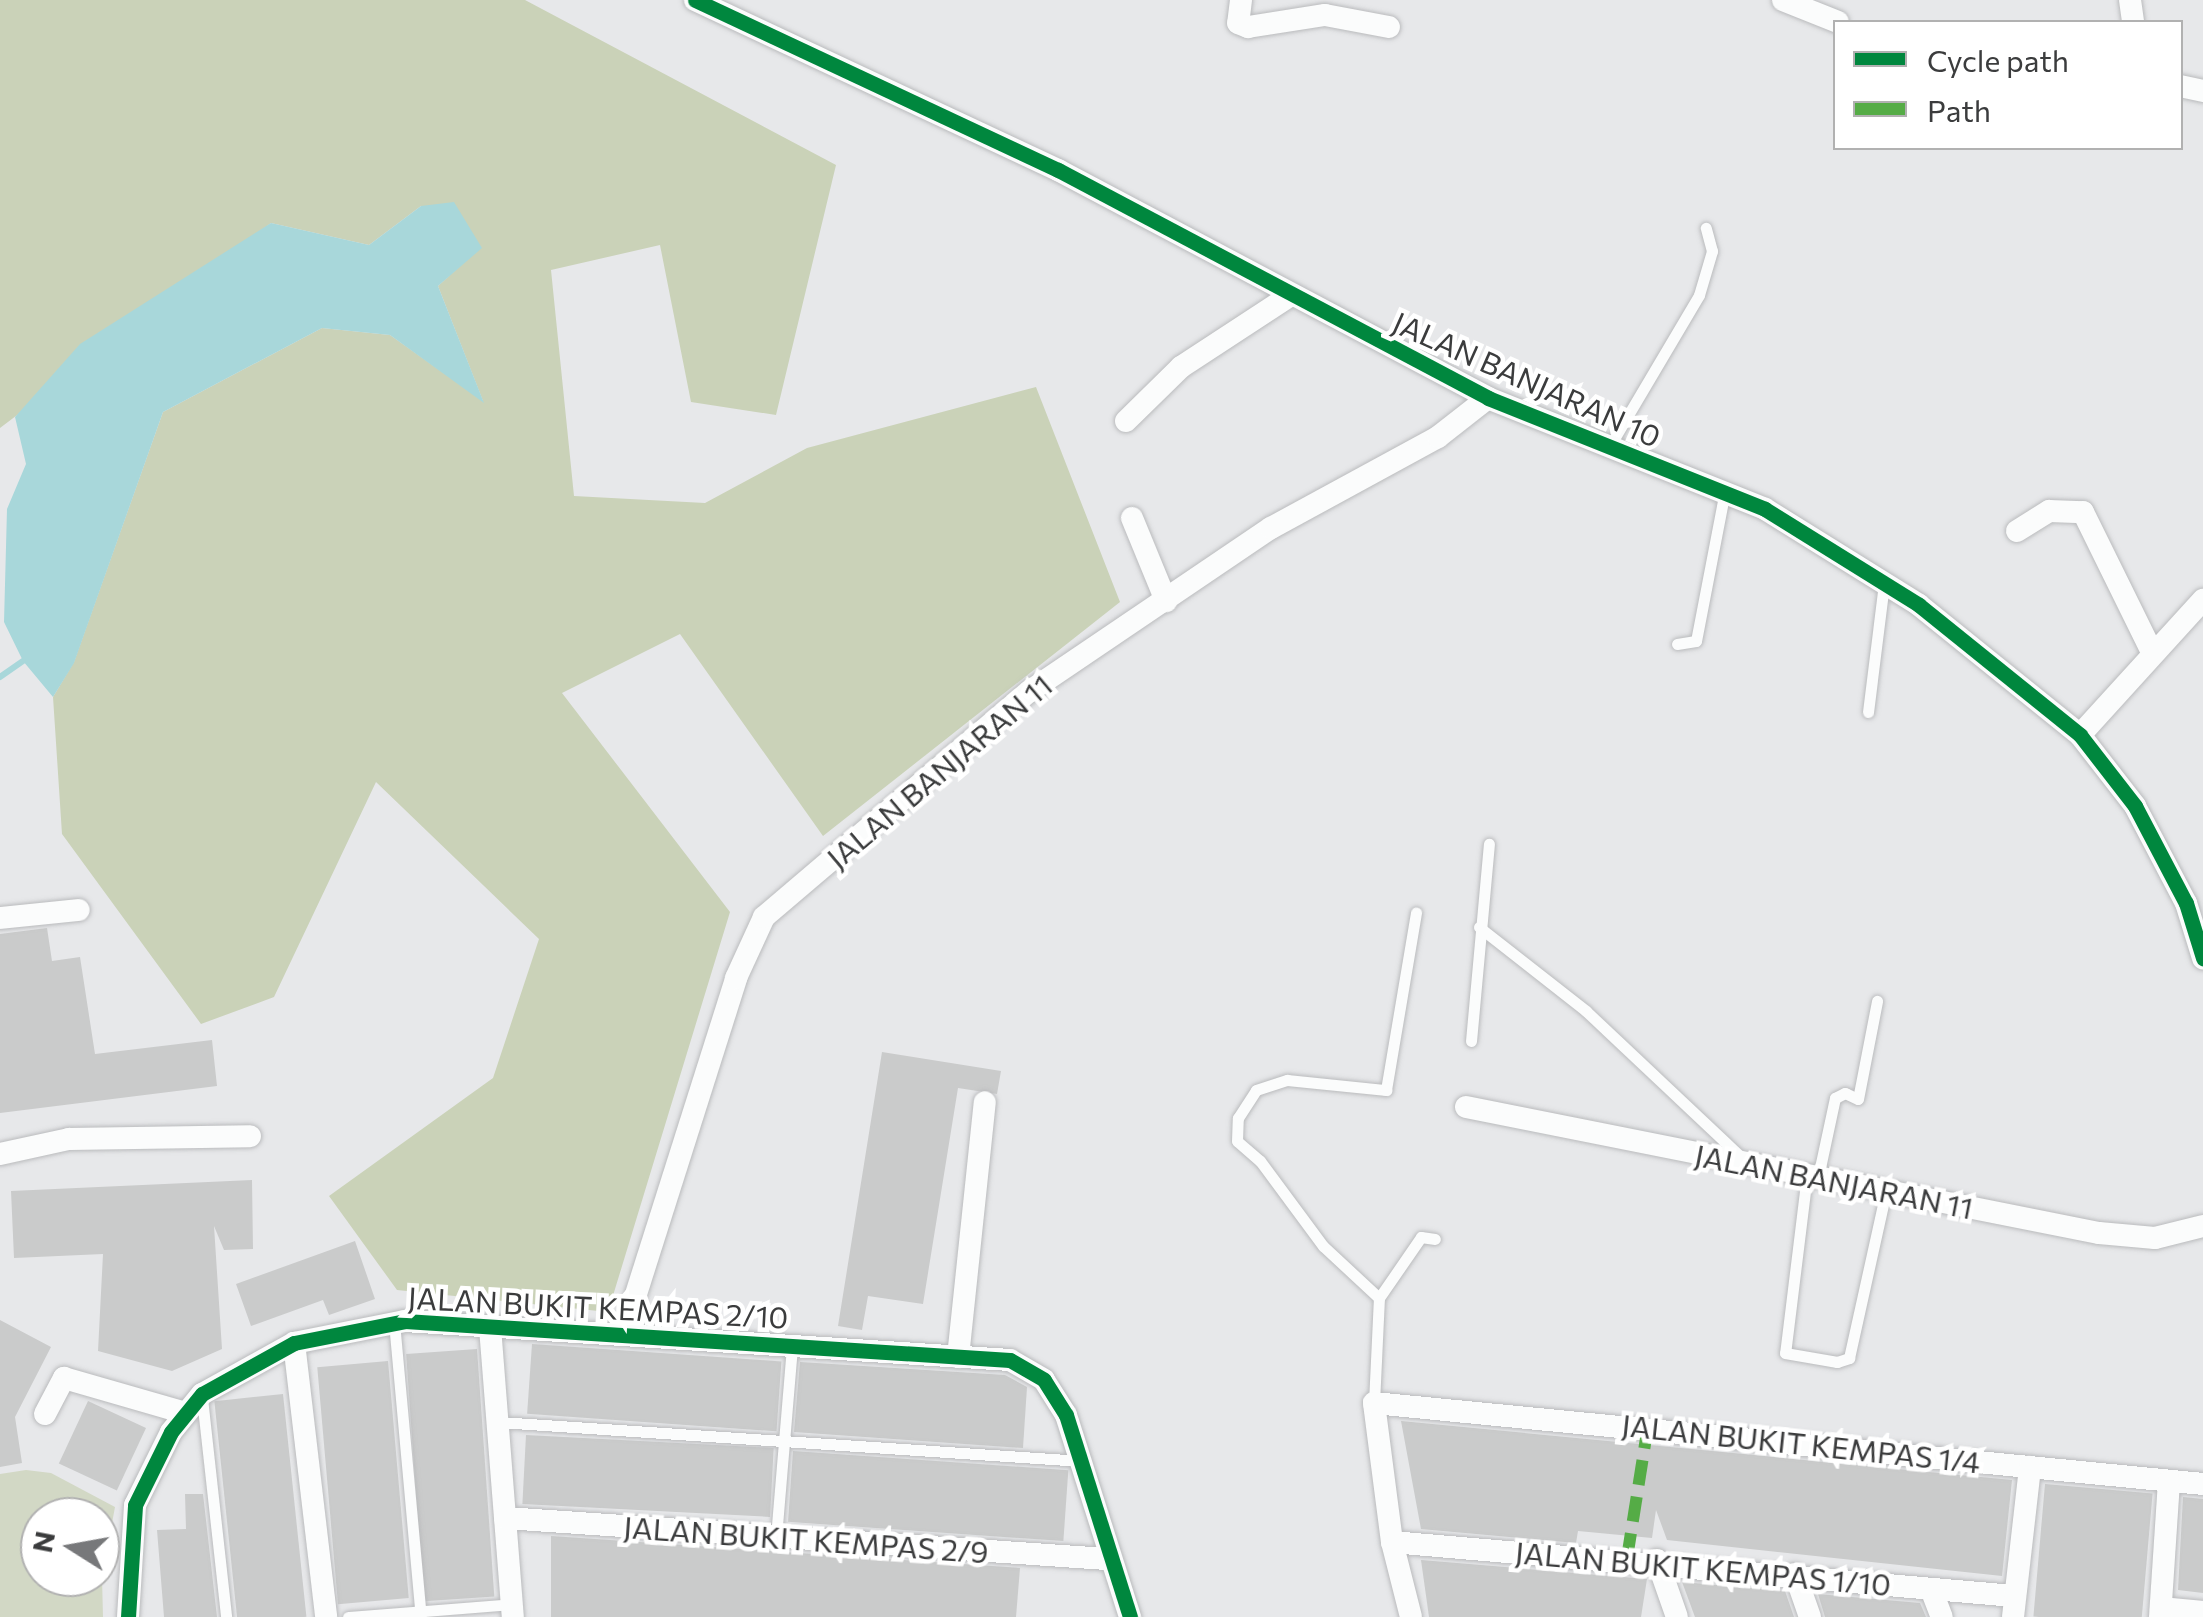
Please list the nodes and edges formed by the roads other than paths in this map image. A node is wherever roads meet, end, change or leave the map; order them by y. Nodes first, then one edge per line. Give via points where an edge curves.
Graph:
1 (695, 0) edge
2 (1241, 0) edge
3 (1782, 0) edge
4 (1833, 20) edge
5 (1389, 27) dead end
6 (1706, 228) dead end
7 (1291, 295) junction
8 (1488, 398) junction
9 (1126, 420) dead end
10 (1608, 448) junction
11 (1725, 491) junction
12 (1132, 518) dead end
13 (2017, 531) dead end
14 (1884, 583) junction
15 (2203, 600) edge
16 (1166, 601) junction
17 (1677, 644) dead end
18 (2152, 652) junction
19 (1868, 712) dead end
20 (2080, 735) junction
21 (1489, 844) dead end
22 (2194, 897) edge
23 (79, 910) dead end
24 (1416, 913) dead end
25 (0, 918) edge
26 (1479, 927) junction
27 (2203, 958) edge
28 (1877, 1001) dead end
29 (1471, 1041) dead end
30 (985, 1102) dead end
31 (1466, 1107) dead end
32 (250, 1136) dead end
33 (0, 1154) edge
34 (1748, 1164) junction
35 (1813, 1176) junction
36 (1886, 1191) junction
37 (2203, 1226) edge
38 (1436, 1239) dead end
39 (1378, 1298) junction
40 (394, 1322) junction
41 (490, 1327) junction
42 (624, 1332) junction
43 (294, 1343) junction
44 (792, 1346) junction
45 (958, 1357) junction
46 (202, 1394) junction
47 (1374, 1403) junction
48 (186, 1413) junction
49 (45, 1414) dead end
50 (498, 1422) junction
51 (783, 1440) junction
52 (1082, 1461) junction
53 (2030, 1466) junction
54 (2169, 1481) junction
55 (2203, 1484) edge
56 (506, 1518) junction
57 (776, 1536) junction
58 (1392, 1542) junction
59 (1107, 1560) junction
60 (1657, 1560) junction
61 (1795, 1574) junction
62 (1931, 1588) junction
63 (2014, 1606) edge
64 (513, 1610) edge
65 (2161, 1612) edge
66 (2203, 1612) edge
67 (420, 1614) edge
68 (128, 1617) edge
69 (226, 1617) edge
70 (326, 1617) edge
71 (348, 1617) edge
72 (1130, 1617) edge
73 (1412, 1617) edge
74 (1677, 1617) edge
75 (1810, 1617) edge
76 (1942, 1617) edge

1 - 7 street, JALAN BANJARAN 10 via 1058,170
2 - 5 street via 1238,23 1248,27 1325,15
3 - 4 street
6 - 10 lane via 1712,251 1699,294
7 - 8 street, JALAN BANJARAN 10
7 - 9 street via 1181,367
8 - 10 street, JALAN BANJARAN 10
8 - 16 street, JALAN BANJARAN 11 via 1438,437 1271,528
10 - 11 street, JALAN BANJARAN 10
11 - 14 street, JALAN BANJARAN 10
11 - 17 lane via 1696,641
12 - 16 street
13 - 18 street via 2049,511 2082,512
14 - 19 lane
14 - 20 street, JALAN BANJARAN 10
15 - 18 street
16 - 42 street, JALAN BANJARAN 11 via 1030,691 764,918 736,978
18 - 20 street
20 - 22 street, JALAN BANJARAN 10
21 - 26 lane
22 - 27 street, JALAN BANJARAN 10
23 - 25 street
24 - 39 lane via 1386,1090 1286,1080 1256,1090 1238,1118 1237,1141 1260,1161 1323,1246
26 - 29 lane
26 - 34 lane via 1586,1011
28 - 35 lane via 1858,1098 1834,1098
30 - 45 street
31 - 34 street, JALAN BANJARAN 11
32 - 33 street via 69,1139
34 - 35 street, JALAN BANJARAN 11
35 - 36 street, JALAN BANJARAN 11
35 - 36 lane via 1785,1353 1849,1358
36 - 37 street, JALAN BANJARAN 11 via 2099,1232 2155,1238
38 - 39 lane via 1421,1238
39 - 47 lane
40 - 41 street, JALAN BUKIT KEMPAS 2/10
40 - 43 street, JALAN BUKIT KEMPAS 2/10
40 - 67 lane
41 - 42 street, JALAN BUKIT KEMPAS 2/10
41 - 50 street
42 - 44 street, JALAN BUKIT KEMPAS 2/10
43 - 46 street, JALAN BUKIT KEMPAS 2/10
43 - 70 street
44 - 45 street, JALAN BUKIT KEMPAS 2/10
44 - 51 lane
45 - 52 street, JALAN BUKIT KEMPAS 2/10 via 1010,1360 1044,1380 1066,1415
46 - 48 street, JALAN BUKIT KEMPAS 2/10
46 - 69 lane
47 - 53 street, JALAN BUKIT KEMPAS 1/4
47 - 58 street
48 - 49 street via 64,1378
48 - 68 street, JALAN BUKIT KEMPAS 2/10 via 135,1505
50 - 51 lane
50 - 56 street
51 - 52 lane
51 - 57 lane
52 - 59 street
53 - 54 street, JALAN BUKIT KEMPAS 1/4
53 - 63 street
54 - 55 street, JALAN BUKIT KEMPAS 1/4
54 - 65 street
56 - 57 street, JALAN BUKIT KEMPAS 2/9
56 - 64 street
57 - 59 street, JALAN BUKIT KEMPAS 2/9
58 - 60 street, JALAN BUKIT KEMPAS 1/10
58 - 73 street
59 - 72 street
60 - 61 street, JALAN BUKIT KEMPAS 1/10
60 - 74 street
61 - 62 street, JALAN BUKIT KEMPAS 1/10
61 - 75 street
62 - 63 street, JALAN BUKIT KEMPAS 1/10
62 - 76 street
64 - 67 lane
65 - 66 street
67 - 71 lane

